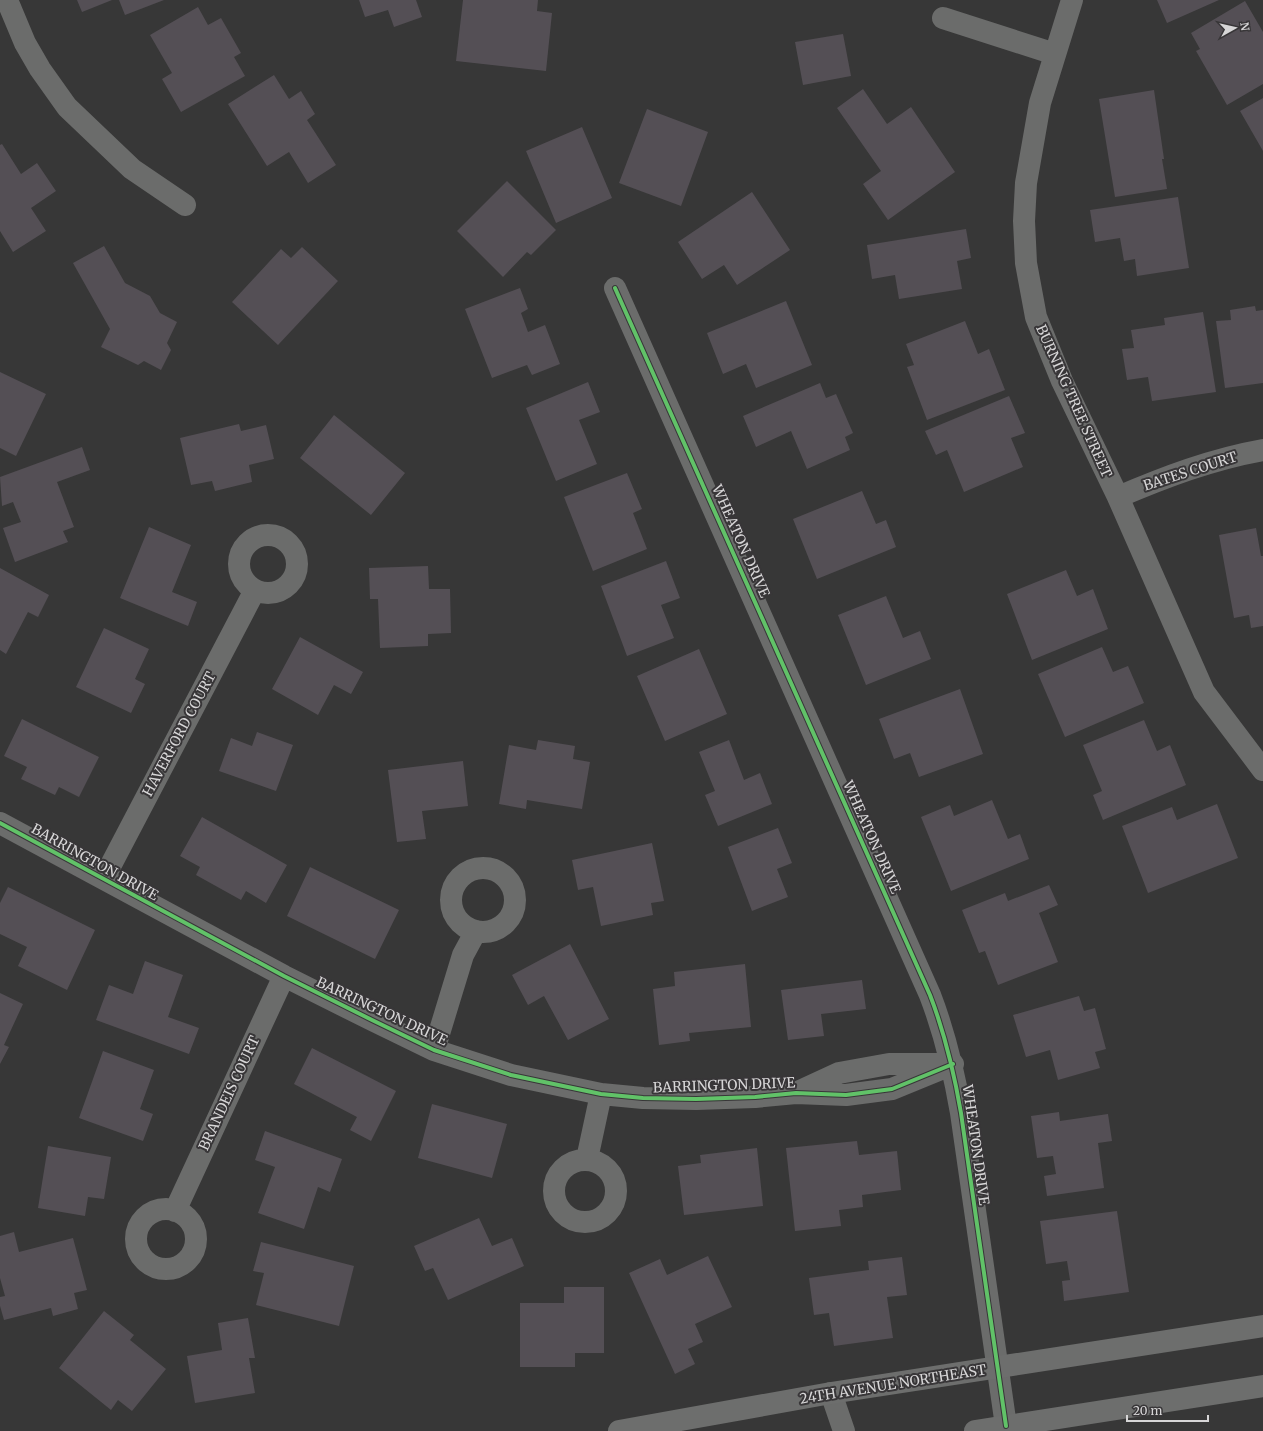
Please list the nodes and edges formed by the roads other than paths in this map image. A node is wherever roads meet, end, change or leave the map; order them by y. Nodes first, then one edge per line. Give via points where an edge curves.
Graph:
1 (7, 0) edge
2 (1072, 0) edge
3 (943, 18) dead end
4 (1055, 54) junction
5 (185, 205) dead end
6 (615, 288) dead end
7 (1263, 450) edge
8 (1118, 497) junction
9 (255, 590) dead end
10 (1263, 770) edge
11 (0, 823) edge
12 (104, 878) junction
13 (476, 931) dead end
14 (284, 976) junction
15 (434, 1050) junction
16 (952, 1064) junction
17 (601, 1094) junction
18 (587, 1159) dead end
19 (175, 1211) dead end
20 (1263, 1326) edge
21 (998, 1368) junction
22 (1263, 1386) edge
23 (831, 1393) junction
24 (1006, 1426) junction
25 (619, 1431) edge
26 (830, 1431) edge
27 (844, 1431) edge
28 (975, 1431) edge

1 - 5 street via 25,43 67,107 132,169
2 - 4 street, BURNING TREE STREET
3 - 4 street
4 - 8 street, BURNING TREE STREET via 1040,103 1026,182 1026,262 1036,317 1062,381
6 - 16 street, WHEATON DRIVE via 930,995 943,1029
7 - 8 street, BATES COURT via 1204,463 1168,475
8 - 10 street, BURNING TREE STREET via 1204,692
9 - 12 street, HAVERFORD COURT
11 - 12 street, BARRINGTON DRIVE
12 - 14 street, BARRINGTON DRIVE
13 - 15 street via 463,955
14 - 15 street, BARRINGTON DRIVE
14 - 19 street, BRANDEIS COURT
15 - 17 street, BARRINGTON DRIVE via 511,1075
16 - 17 street, BARRINGTON DRIVE via 889,1064 839,1074 796,1093 755,1097 643,1098
16 - 21 street, WHEATON DRIVE
17 - 18 street
20 - 21 street, 24TH AVENUE NORTHEAST
21 - 23 street, 24TH AVENUE NORTHEAST
21 - 24 street, WHEATON DRIVE
22 - 24 street
23 - 25 street, 24TH AVENUE NORTHEAST
23 - 26 street
23 - 27 street
24 - 28 street

